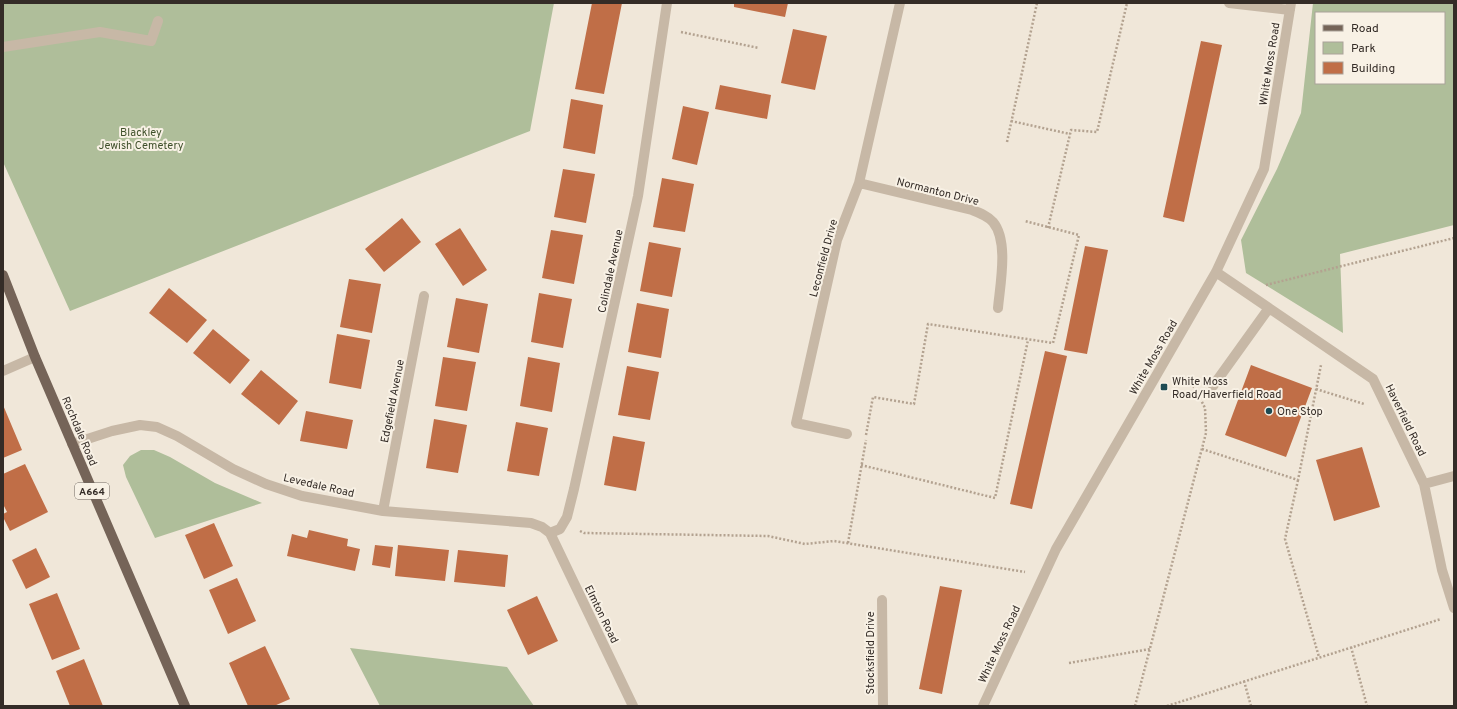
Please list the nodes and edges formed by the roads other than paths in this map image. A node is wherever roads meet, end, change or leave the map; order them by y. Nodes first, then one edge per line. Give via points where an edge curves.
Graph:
1 (667, 3) edge
2 (900, 3) edge
3 (1228, 3) edge
4 (1290, 6) edge
5 (158, 21) dead end
6 (3, 47) edge
7 (859, 183) junction
8 (1216, 272) junction
9 (3, 275) edge
10 (424, 296) dead end
11 (998, 308) dead end
12 (1269, 308) junction
13 (34, 357) junction
14 (3, 371) edge
15 (1213, 386) dead end
16 (847, 434) dead end
17 (72, 444) junction
18 (1454, 476) edge
19 (1424, 484) junction
20 (383, 511) junction
21 (550, 533) junction
22 (882, 600) dead end
23 (1454, 608) edge
24 (185, 706) edge
25 (633, 706) edge
26 (883, 706) edge
27 (984, 706) edge

1 - 21 street, Colindale Avenue via 638,196 574,489 560,529
2 - 7 street, Leconfield Drive
3 - 4 street
4 - 8 street, White Moss Road via 1264,169
5 - 6 street via 151,41 100,32
7 - 11 street, Normanton Drive via 972,210 993,222 1001,240 1002,254
7 - 16 street, Leconfield Drive via 837,240 796,423
8 - 12 street, Haverfield Road
8 - 27 street, White Moss Road via 1056,548
9 - 13 main road, Rochdale Road / A664
10 - 20 street, Edgefield Avenue
12 - 15 street
12 - 19 street, Haverfield Road via 1373,379
13 - 14 street
13 - 17 main road, Rochdale Road / A664
17 - 20 street, Levedale Road via 112,430 140,425 157,427 266,484 302,496
17 - 24 main road, Rochdale Road / A664
18 - 19 street
19 - 23 street, Haverfield Road via 1442,570
20 - 21 street, Levedale Road via 530,523
21 - 25 street, Elmton Road
22 - 26 street, Stocksfield Drive

